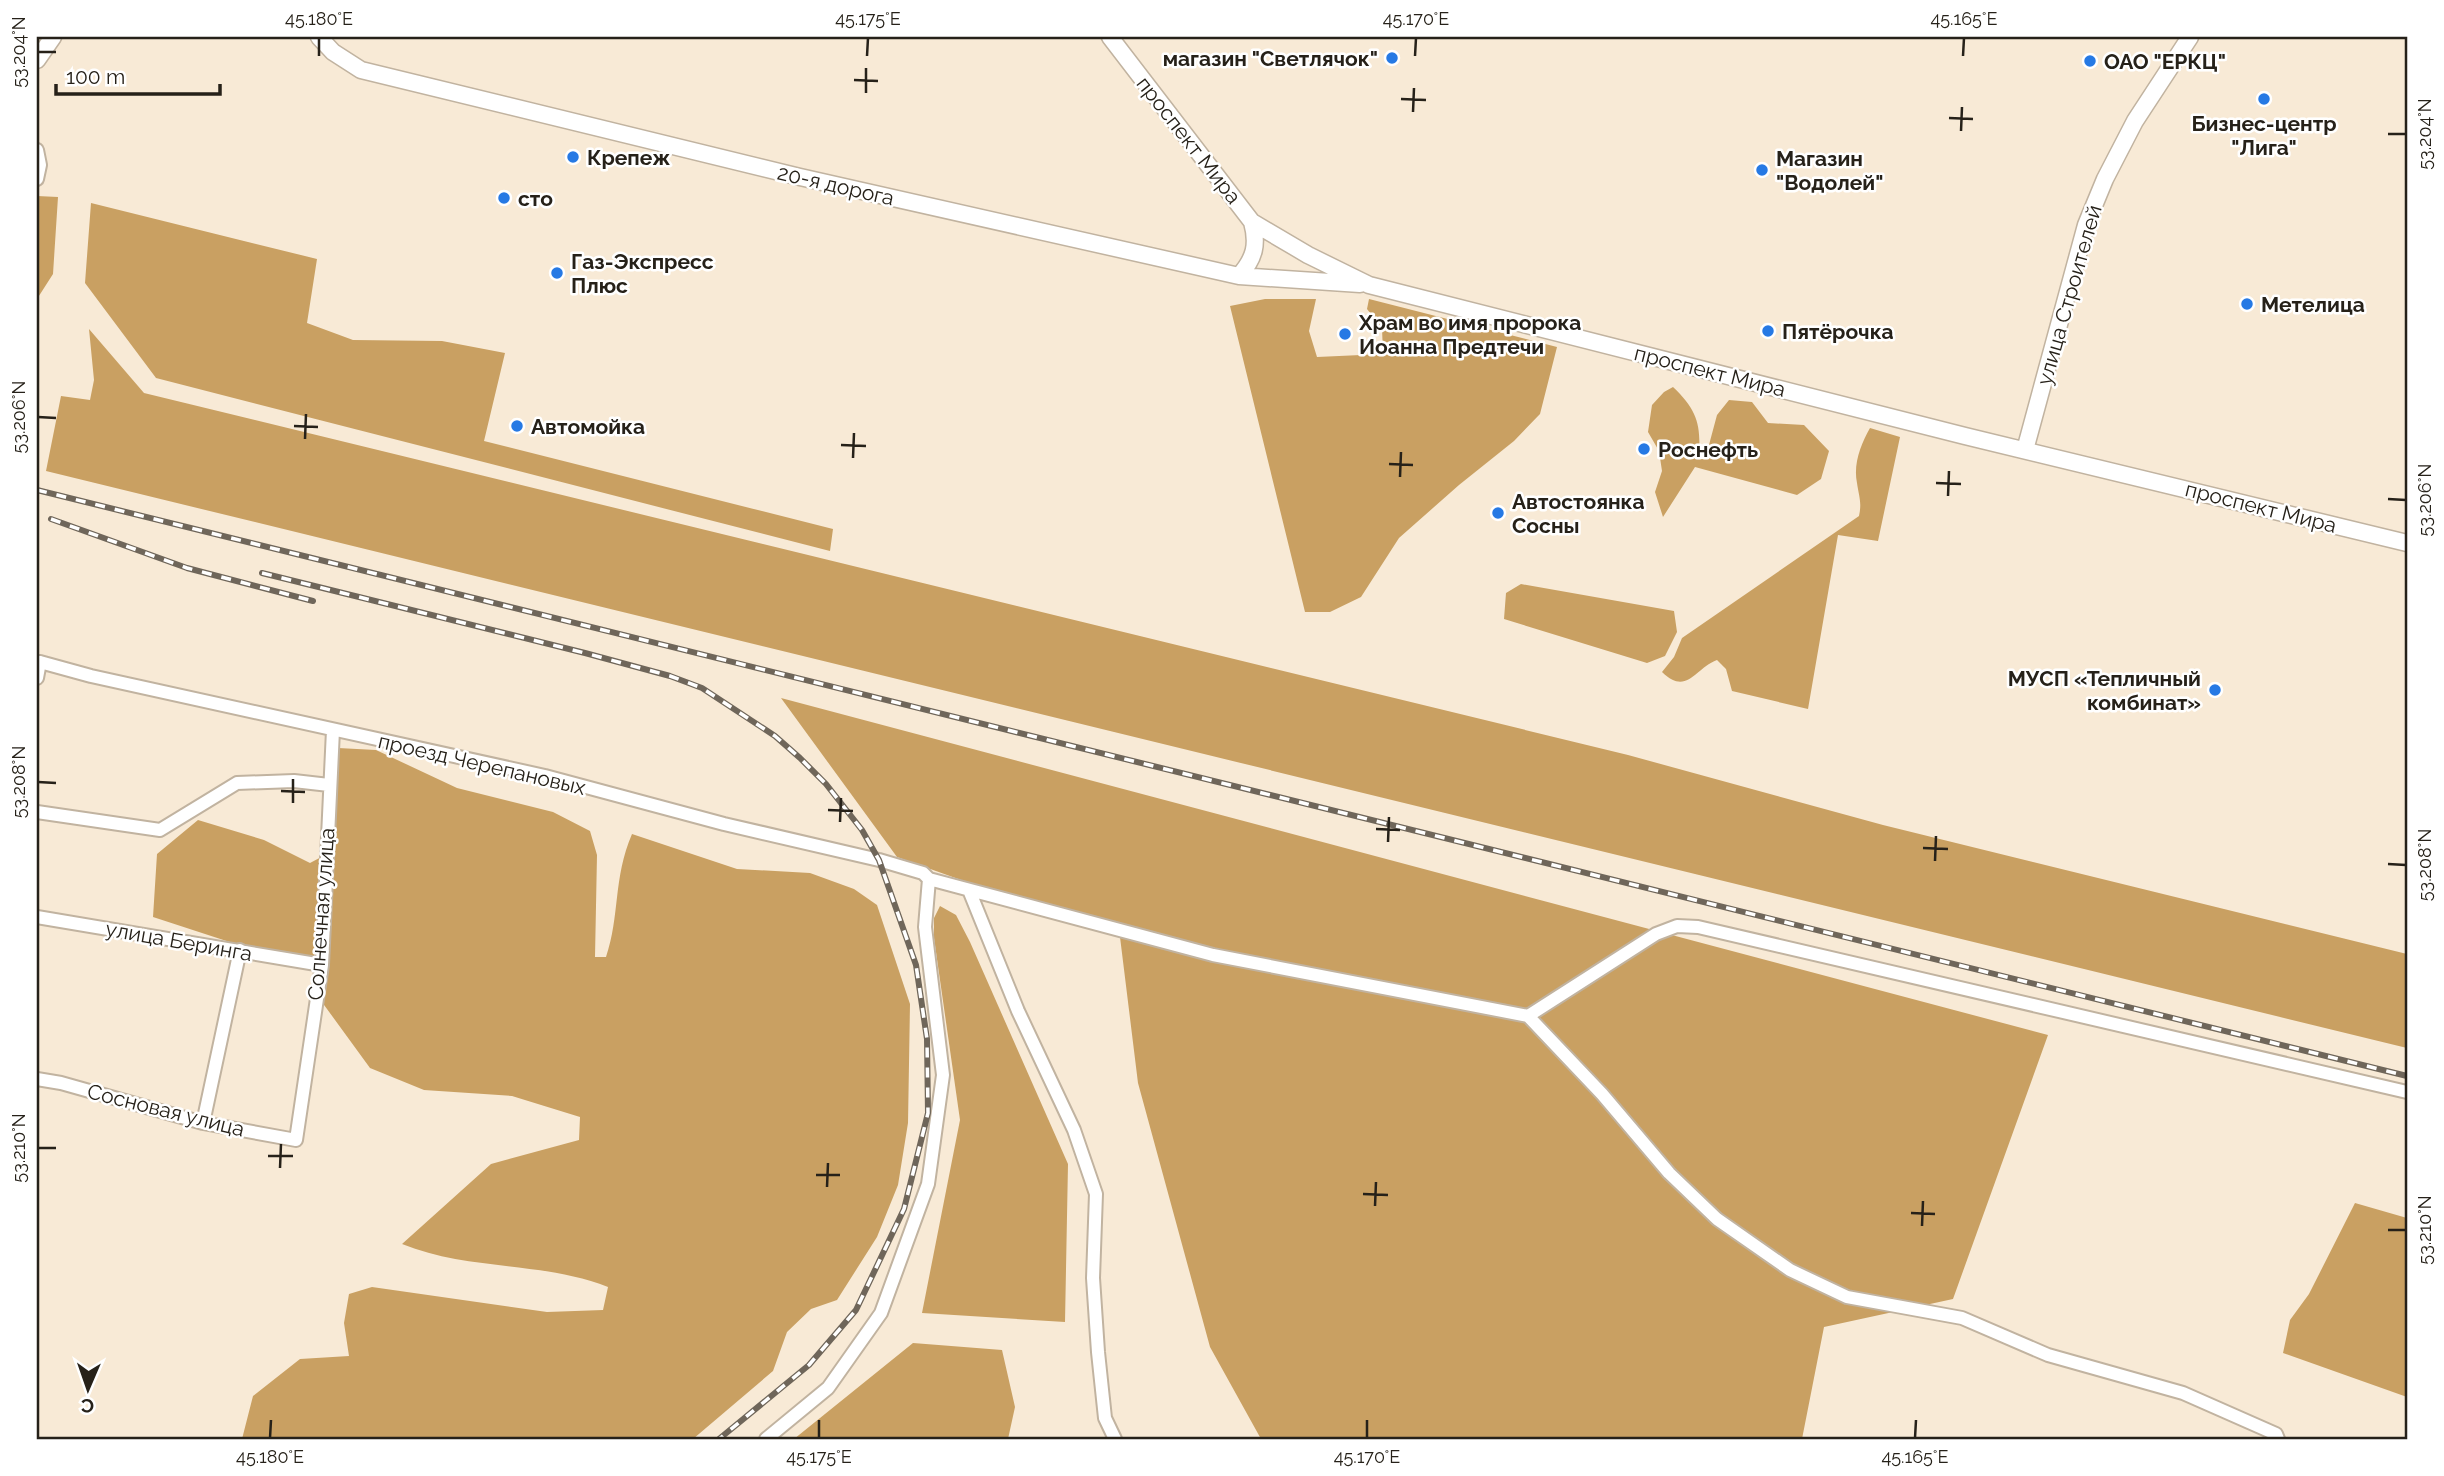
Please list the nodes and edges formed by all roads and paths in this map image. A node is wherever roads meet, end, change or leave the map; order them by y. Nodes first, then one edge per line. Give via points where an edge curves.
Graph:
1 (53, 37) edge
2 (319, 37) edge
3 (1110, 37) edge
4 (2190, 37) edge
5 (37, 60) edge
6 (37, 150) edge
7 (37, 179) edge
8 (1252, 222) junction
9 (1239, 276) junction
10 (1369, 285) junction
11 (2025, 450) junction
12 (2407, 543) edge
13 (38, 658) edge
14 (37, 677) edge
15 (333, 730) junction
16 (329, 785) junction
17 (37, 813) edge
18 (929, 880) junction
19 (969, 890) junction
20 (37, 918) edge
21 (240, 950) junction
22 (322, 965) junction
23 (1528, 1016) junction
24 (37, 1079) edge
25 (2407, 1092) edge
26 (203, 1123) junction
27 (296, 1140) joint
28 (766, 1439) edge
29 (1115, 1439) edge
30 (2278, 1439) edge

1 - 5 main road
2 - 9 main road, 20-я дорога via 333,52 365,71 800,177
3 - 8 main road, проспект Мира
4 - 11 main road, улица Строителей via 2135,121 2086,225
6 - 7 street
8 - 9 main road via 1257,241 1250,263
8 - 10 main road, проспект Мира
9 - 10 main road, 20-я дорога
10 - 11 main road, проспект Мира
11 - 12 main road, проспект Мира
13 - 14 street
13 - 15 street, проезд Черепановых
15 - 16 street, Солнечная улица
15 - 18 street, проезд Черепановых via 545,776 879,860 923,873
16 - 17 street via 237,783 160,830
16 - 22 street, Солнечная улица
18 - 19 street, проезд Черепановых
18 - 28 street via 925,927 943,1075 928,1184 881,1313 828,1388
19 - 23 street, проезд Черепановых via 1213,955
19 - 29 street via 1017,1012 1074,1130 1096,1195 1093,1278 1098,1352 1105,1418
20 - 21 street, улица Беринга
21 - 22 street, улица Беринга
21 - 26 street
22 - 27 street, Солнечная улица
23 - 25 street via 1656,934 1677,926 1698,927
23 - 30 street via 1669,1173 1717,1219 1790,1270 1847,1297 1962,1318 2048,1355 2183,1393 2276,1434
24 - 26 street, Сосновая улица
26 - 27 street, Сосновая улица

